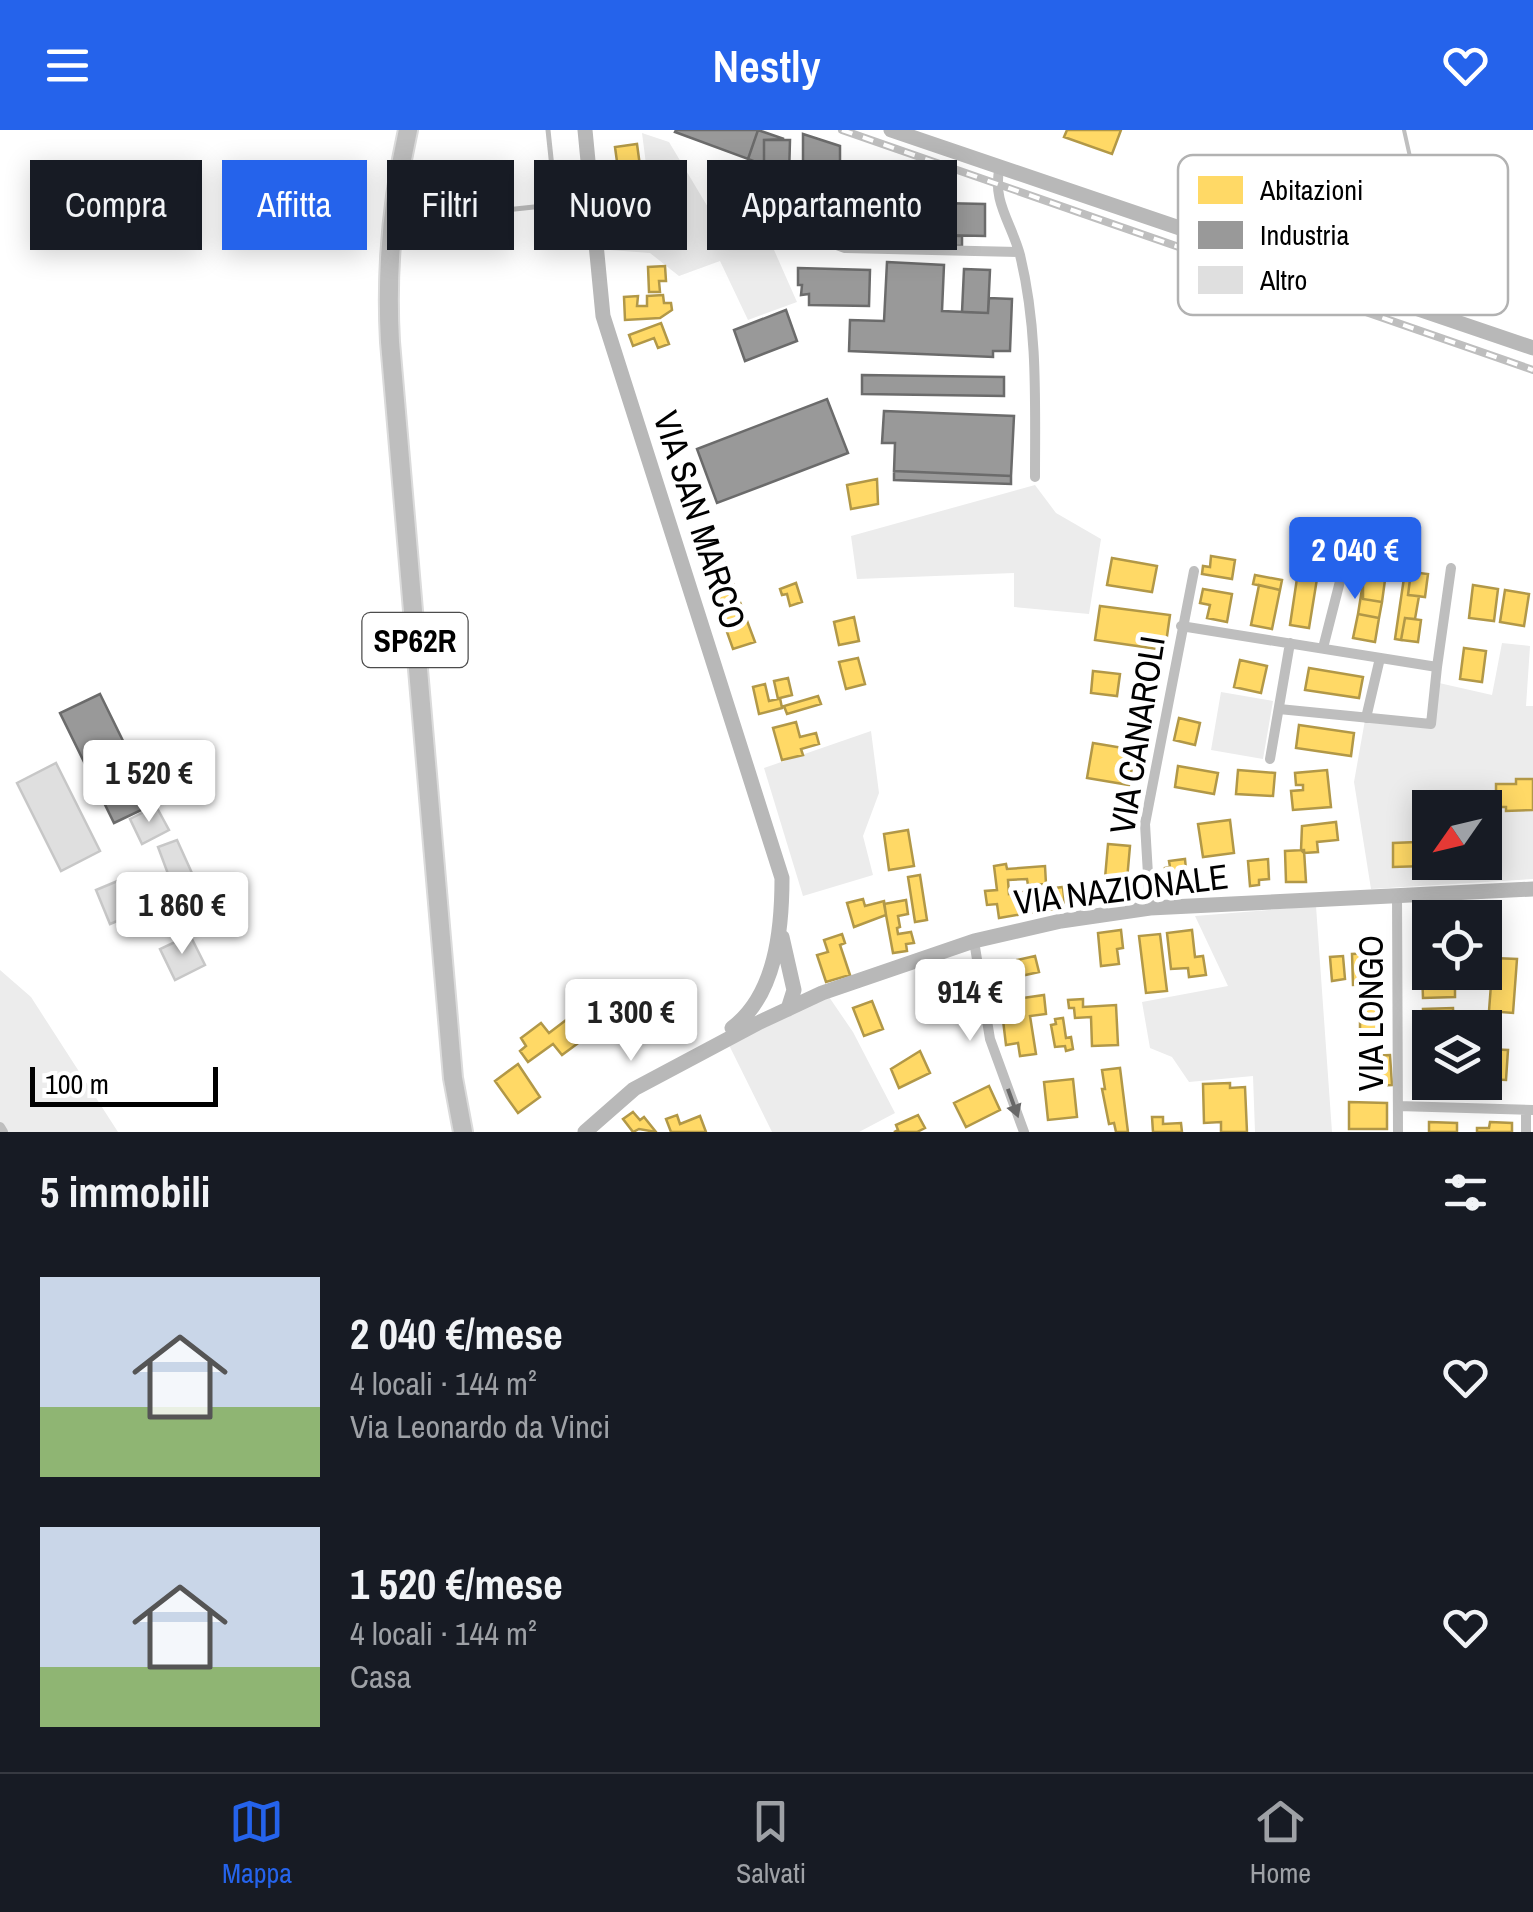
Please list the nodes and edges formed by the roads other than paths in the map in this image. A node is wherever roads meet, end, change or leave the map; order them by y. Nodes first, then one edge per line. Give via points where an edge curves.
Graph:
1 (548, 130) edge
2 (585, 130) edge
3 (891, 130) edge
4 (406, 138) edge
5 (551, 160) edge
6 (588, 160) edge
7 (1000, 167) junction
8 (1178, 227) edge
9 (597, 250) edge
10 (932, 250) edge
11 (1019, 252) junction
12 (1436, 315) edge
13 (1533, 348) edge
14 (1034, 477) dead end
15 (1349, 546) dead end
16 (1451, 568) dead end
17 (1194, 571) dead end
18 (1182, 626) junction
19 (1290, 643) junction
20 (1323, 648) junction
21 (1380, 658) junction
22 (1437, 667) junction
23 (1279, 709) junction
24 (1366, 718) junction
25 (1270, 759) dead end
26 (1533, 889) edge
27 (1397, 894) junction
28 (1150, 908) junction
29 (780, 923) junction
30 (974, 941) junction
31 (788, 969) junction
32 (768, 976) junction
33 (826, 992) junction
34 (784, 1010) junction
35 (713, 1045) junction
36 (1398, 1106) junction
37 (1530, 1110) edge
38 (463, 1132) edge
39 (585, 1132) edge
40 (1024, 1132) edge
41 (1398, 1132) edge
42 (1526, 1132) edge

1 - 5 lane
2 - 6 street, VIA SAN MARCO
3 - 7 street
4 - 38 highway, SP62R via 389,260 390,342 452,1078
7 - 8 street
7 - 11 street via 1000,201
9 - 29 street, VIA SAN MARCO via 603,316 775,850 782,878
10 - 11 street
11 - 14 street via 1034,338
12 - 13 street
15 - 20 street
16 - 22 street
17 - 18 street, VIA CANAROLI
18 - 19 street
18 - 28 street, VIA CANAROLI via 1145,824
19 - 20 street
19 - 23 street
20 - 21 street
21 - 22 street
21 - 24 street
22 - 24 street via 1431,724
23 - 24 street
23 - 25 street
26 - 27 street, VIA NAZIONALE
27 - 28 street, VIA NAZIONALE
27 - 36 street, VIA LONGO
28 - 30 street, VIA NAZIONALE
29 - 31 street, VIA SAN MARCO
29 - 32 street, VIA SAN MARCO
30 - 33 street, VIA NAZIONALE
30 -> 40 street via 990,1040
31 - 33 street via 802,984
31 - 34 street, VIA SAN MARCO via 794,990
32 - 34 street via 768,994
32 - 35 street, VIA SAN MARCO via 748,1014
33 - 34 street, VIA NAZIONALE
34 - 35 street, VIA NAZIONALE
35 - 39 street, VIA NAZIONALE via 634,1088
36 - 37 street
36 - 41 street, VIA LONGO
37 - 42 street

